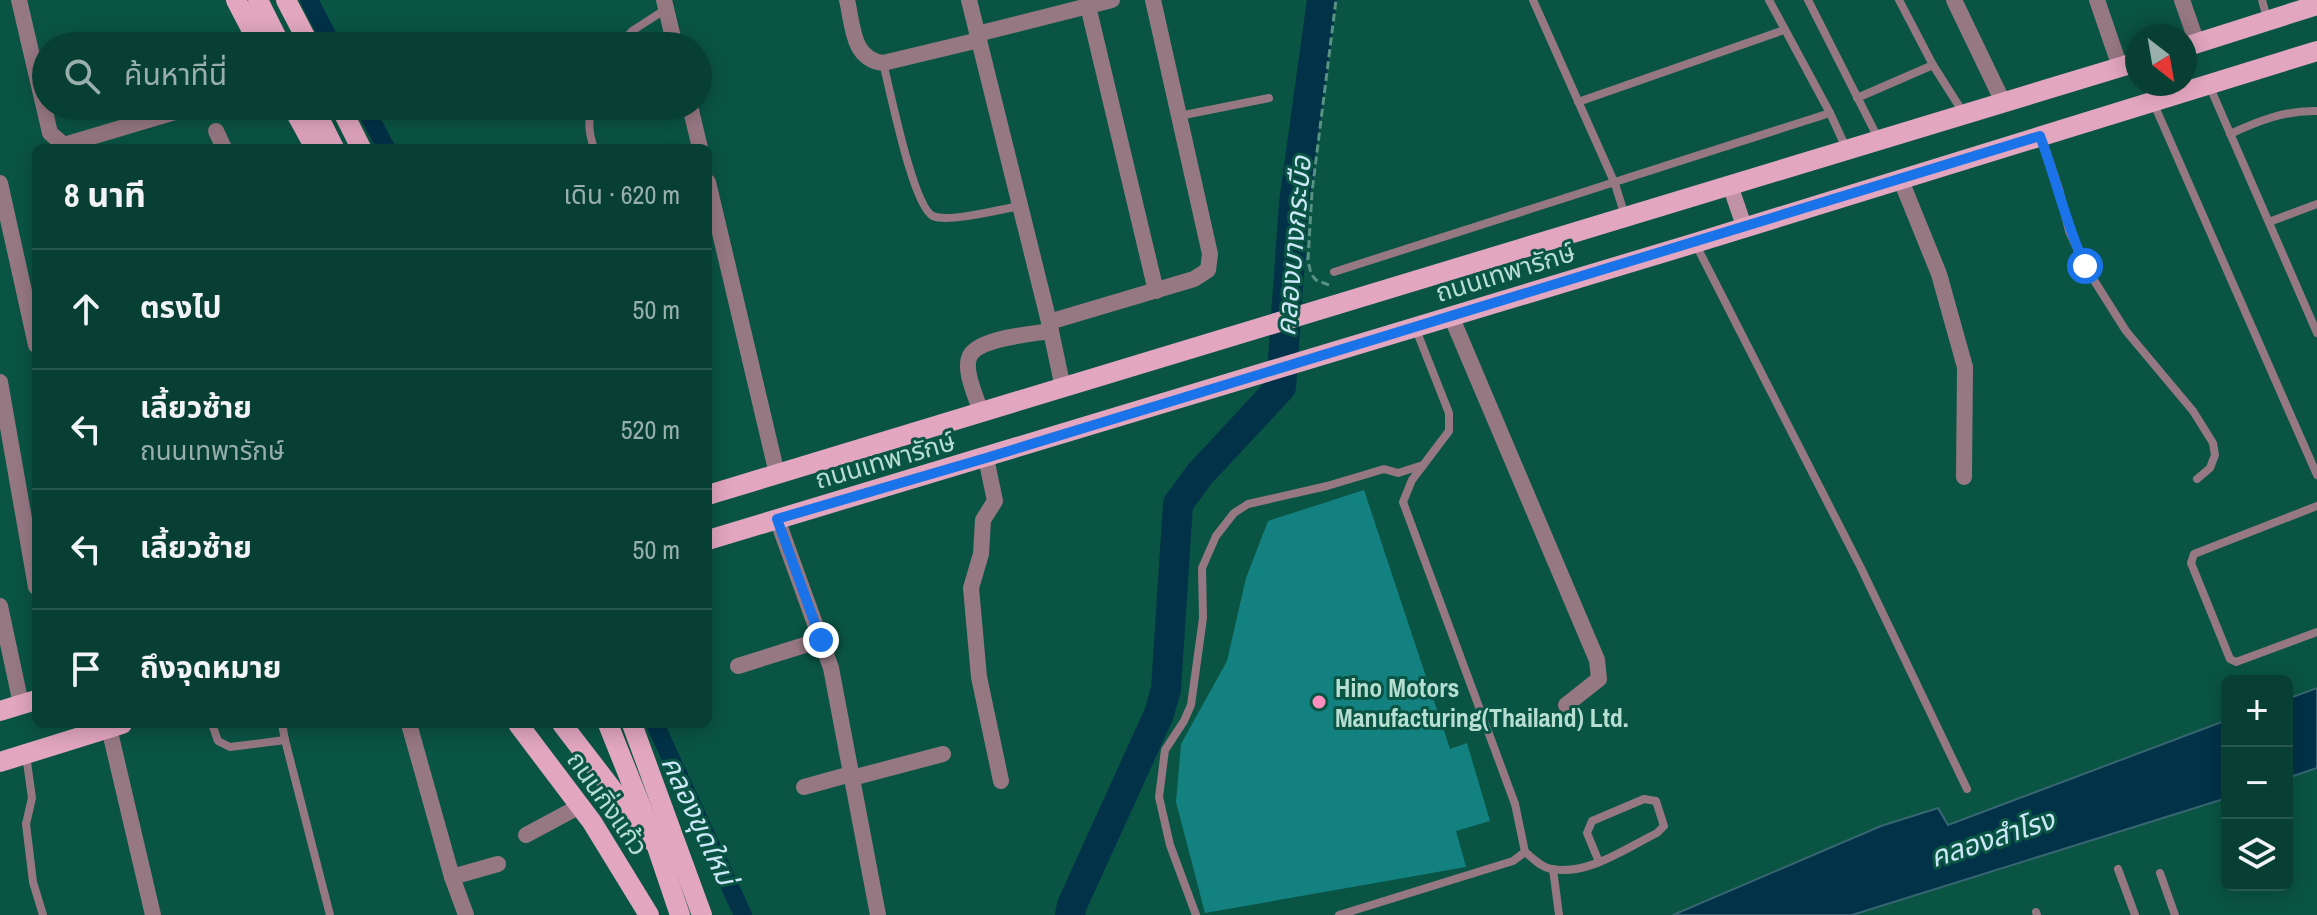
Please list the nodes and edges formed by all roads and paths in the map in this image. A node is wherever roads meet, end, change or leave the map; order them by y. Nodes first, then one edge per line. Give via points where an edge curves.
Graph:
1 (19, 0) edge
2 (236, 0) edge
3 (258, 0) edge
4 (286, 0) edge
5 (300, 0) edge
6 (847, 0) edge
7 (969, 0) edge
8 (1112, 0) edge
9 (1153, 0) edge
10 (1336, 0) edge
11 (1533, 0) edge
12 (1769, 0) edge
13 (1808, 0) edge
14 (1899, 0) edge
15 (1954, 0) edge
16 (2097, 0) edge
17 (2182, 0) edge
18 (2262, 0) edge
19 (665, 4) edge
20 (2317, 5) edge
21 (1088, 6) junction
22 (2268, 21) junction
23 (2187, 24) edge
24 (1784, 30) junction
25 (253, 32) edge
26 (274, 32) edge
27 (303, 32) edge
28 (316, 32) edge
29 (631, 32) edge
30 (672, 32) edge
31 (978, 37) junction
32 (2197, 43) edge
33 (2317, 51) edge
34 (32, 56) edge
35 (2125, 56) edge
36 (883, 63) junction
37 (1933, 65) junction
38 (2125, 65) edge
39 (2209, 84) junction
40 (1269, 98) dead end
41 (1857, 98) junction
42 (1578, 102) junction
43 (2003, 102) junction
44 (2152, 102) junction
45 (2317, 111) edge
46 (1830, 113) junction
47 (1964, 115) junction
48 (1179, 116) junction
49 (47, 120) edge
50 (148, 120) edge
51 (300, 120) edge
52 (320, 120) edge
53 (347, 120) edge
54 (359, 120) edge
55 (591, 120) edge
56 (693, 120) edge
57 (216, 131) dead end
58 (2230, 134) junction
59 (2040, 136) junction
60 (1880, 141) junction
61 (63, 144) edge
62 (67, 144) edge
63 (222, 144) edge
64 (313, 144) edge
65 (332, 144) edge
66 (359, 144) edge
67 (371, 144) edge
68 (593, 144) edge
69 (699, 144) edge
70 (1847, 151) junction
71 (1900, 178) junction
72 (0, 183) edge
73 (1615, 184) junction
74 (1730, 185) junction
75 (712, 199) edge
76 (2317, 204) edge
77 (1020, 206) junction
78 (1625, 217) junction
79 (2269, 222) junction
80 (1744, 226) junction
81 (1695, 243) junction
82 (1334, 272) dead end
83 (1156, 291) junction
84 (1356, 300) junction
85 (1451, 316) junction
86 (32, 327) edge
87 (1050, 327) junction
88 (1415, 327) junction
89 (2317, 333) edge
90 (0, 382) edge
91 (1063, 388) junction
92 (981, 413) junction
93 (986, 458) junction
94 (1423, 465) junction
95 (777, 474) junction
96 (2317, 475) edge
97 (1964, 477) dead end
98 (2197, 479) dead end
99 (712, 494) edge
100 (2317, 506) edge
101 (777, 519) junction
102 (712, 539) edge
103 (32, 564) edge
104 (0, 606) edge
105 (2317, 632) edge
106 (821, 640) junction
107 (738, 666) dead end
108 (29, 702) edge
109 (1566, 705) dead end
110 (0, 711) edge
111 (110, 728) edge
112 (116, 728) edge
113 (213, 728) edge
114 (283, 728) edge
115 (410, 728) edge
116 (521, 728) edge
117 (566, 728) edge
118 (610, 728) edge
119 (634, 728) edge
120 (285, 740) junction
121 (25, 754) junction
122 (943, 754) dead end
123 (0, 762) edge
124 (851, 776) junction
125 (1001, 781) dead end
126 (804, 787) dead end
127 (1967, 789) dead end
128 (580, 806) junction
129 (526, 835) dead end
130 (1525, 852) junction
131 (1599, 862) junction
132 (498, 864) dead end
133 (1553, 869) junction
134 (2118, 869) dead end
135 (2160, 873) dead end
136 (452, 877) junction
137 (644, 910) edge
138 (43, 915) edge
139 (153, 915) edge
140 (330, 915) edge
141 (466, 915) edge
142 (680, 915) edge
143 (704, 915) edge
144 (878, 915) edge
145 (1196, 915) edge
146 (1339, 915) edge
147 (1559, 915) edge
148 (2135, 915) edge
149 (2175, 915) edge

1 - 34 street
2 - 25 main road
3 - 26 main road
4 - 27 main road
5 - 28 main road
6 - 36 street via 863,56
7 - 31 street
8 - 21 street
9 - 48 street
10 - 84 path via 1308,260 1316,280
11 - 42 lane
12 - 24 lane
13 - 41 lane
14 - 37 lane
15 - 43 street
16 - 35 street
17 - 23 street
18 - 22 lane
19 - 29 lane
19 - 30 street
20 - 22 main road
21 - 31 street
21 - 83 street
22 - 32 main road
24 - 42 lane
24 - 46 lane
31 - 36 street
31 - 77 street
33 - 39 main road, ถนนเทพารักษ์
36 - 77 lane via 923,207 933,216 948,218
37 - 41 lane
37 - 47 lane
38 - 43 main road, ถนนเทพารักษ์
39 - 44 main road, ถนนเทพารักษ์
39 - 58 lane
40 - 48 lane
41 - 60 lane
42 - 73 lane
43 - 47 main road, ถนนเทพารักษ์
44 - 59 main road, ถนนเทพารักษ์
44 - 96 lane
45 - 58 lane via 2297,110
46 - 70 lane
46 - 73 lane
47 - 60 main road, ถนนเทพารักษ์
48 - 83 street via 1210,254 1208,270
49 - 61 street via 50,133
50 - 62 street
51 - 64 main road
52 - 65 main road
53 - 66 main road
54 - 67 main road
55 - 68 lane
56 - 69 street
57 - 63 street
58 - 79 lane
59 - 71 main road, ถนนเทพารักษ์
59 - 98 lane via 2085,266 2126,331 2213,443 2210,468
60 - 70 main road, ถนนเทพารักษ์
70 - 74 main road, ถนนเทพารักษ์
71 - 80 main road, ถนนเทพารักษ์
71 - 97 street via 1939,274 1965,367
72 - 86 street
73 - 78 lane
73 - 82 lane
74 - 78 main road, ถนนเทพารักษ์
74 - 80 main road
75 - 95 street
76 - 79 lane
77 - 87 street
78 - 84 main road, ถนนเทพารักษ์
79 - 89 lane
80 - 81 main road, ถนนเทพารักษ์
81 - 85 main road, ถนนเทพารักษ์
81 - 127 lane
83 - 87 street
84 - 91 main road, ถนนเทพารักษ์
85 - 88 main road, ถนนเทพารักษ์
85 - 109 street via 1597,660 1599,679
87 - 91 street
87 - 92 street via 990,342 972,352 969,371
88 - 93 main road, ถนนเทพารักษ์
88 - 94 lane via 1449,413 1449,431
90 - 103 street
91 - 92 main road, ถนนเทพารักษ์
92 - 95 main road, ถนนเทพารักษ์
93 - 101 main road, ถนนเทพารักษ์
93 - 125 street via 995,501 983,520 971,588 979,677
94 - 130 lane via 1403,502 1515,804
94 - 145 lane via 1398,473 1384,469 1248,504 1216,536 1202,568 1203,618 1191,705 1165,750 1159,797
95 - 99 main road, ถนนเทพารักษ์
100 - 105 lane via 2194,554 2191,563 2230,659 2236,662
101 - 102 main road, ถนนเทพารักษ์
101 - 106 street
104 - 108 street
106 - 107 street
106 - 124 street
108 - 110 main road
111 - 121 main road
112 - 139 street
113 - 120 lane via 218,741 230,747
114 - 120 lane
115 - 136 street
116 - 128 main road, ถนนกิ่งแก้ว
117 - 143 main road, ถนนกิ่งแก้ว
118 - 142 main road, bridge
119 - 143 main road, bridge
120 - 140 lane
121 - 123 main road
121 - 138 lane via 32,798 26,824
122 - 124 street
124 - 126 street
124 - 144 street
128 - 129 street
128 - 137 main road, ถนนกิ่งแก้ว
130 - 133 lane
130 - 146 lane via 1513,861
131 - 131 lane via 1587,833 1592,821 1644,799 1656,801 1664,826
131 - 133 lane
132 - 136 street
133 - 147 lane
134 - 148 lane
135 - 149 lane
136 - 141 street

